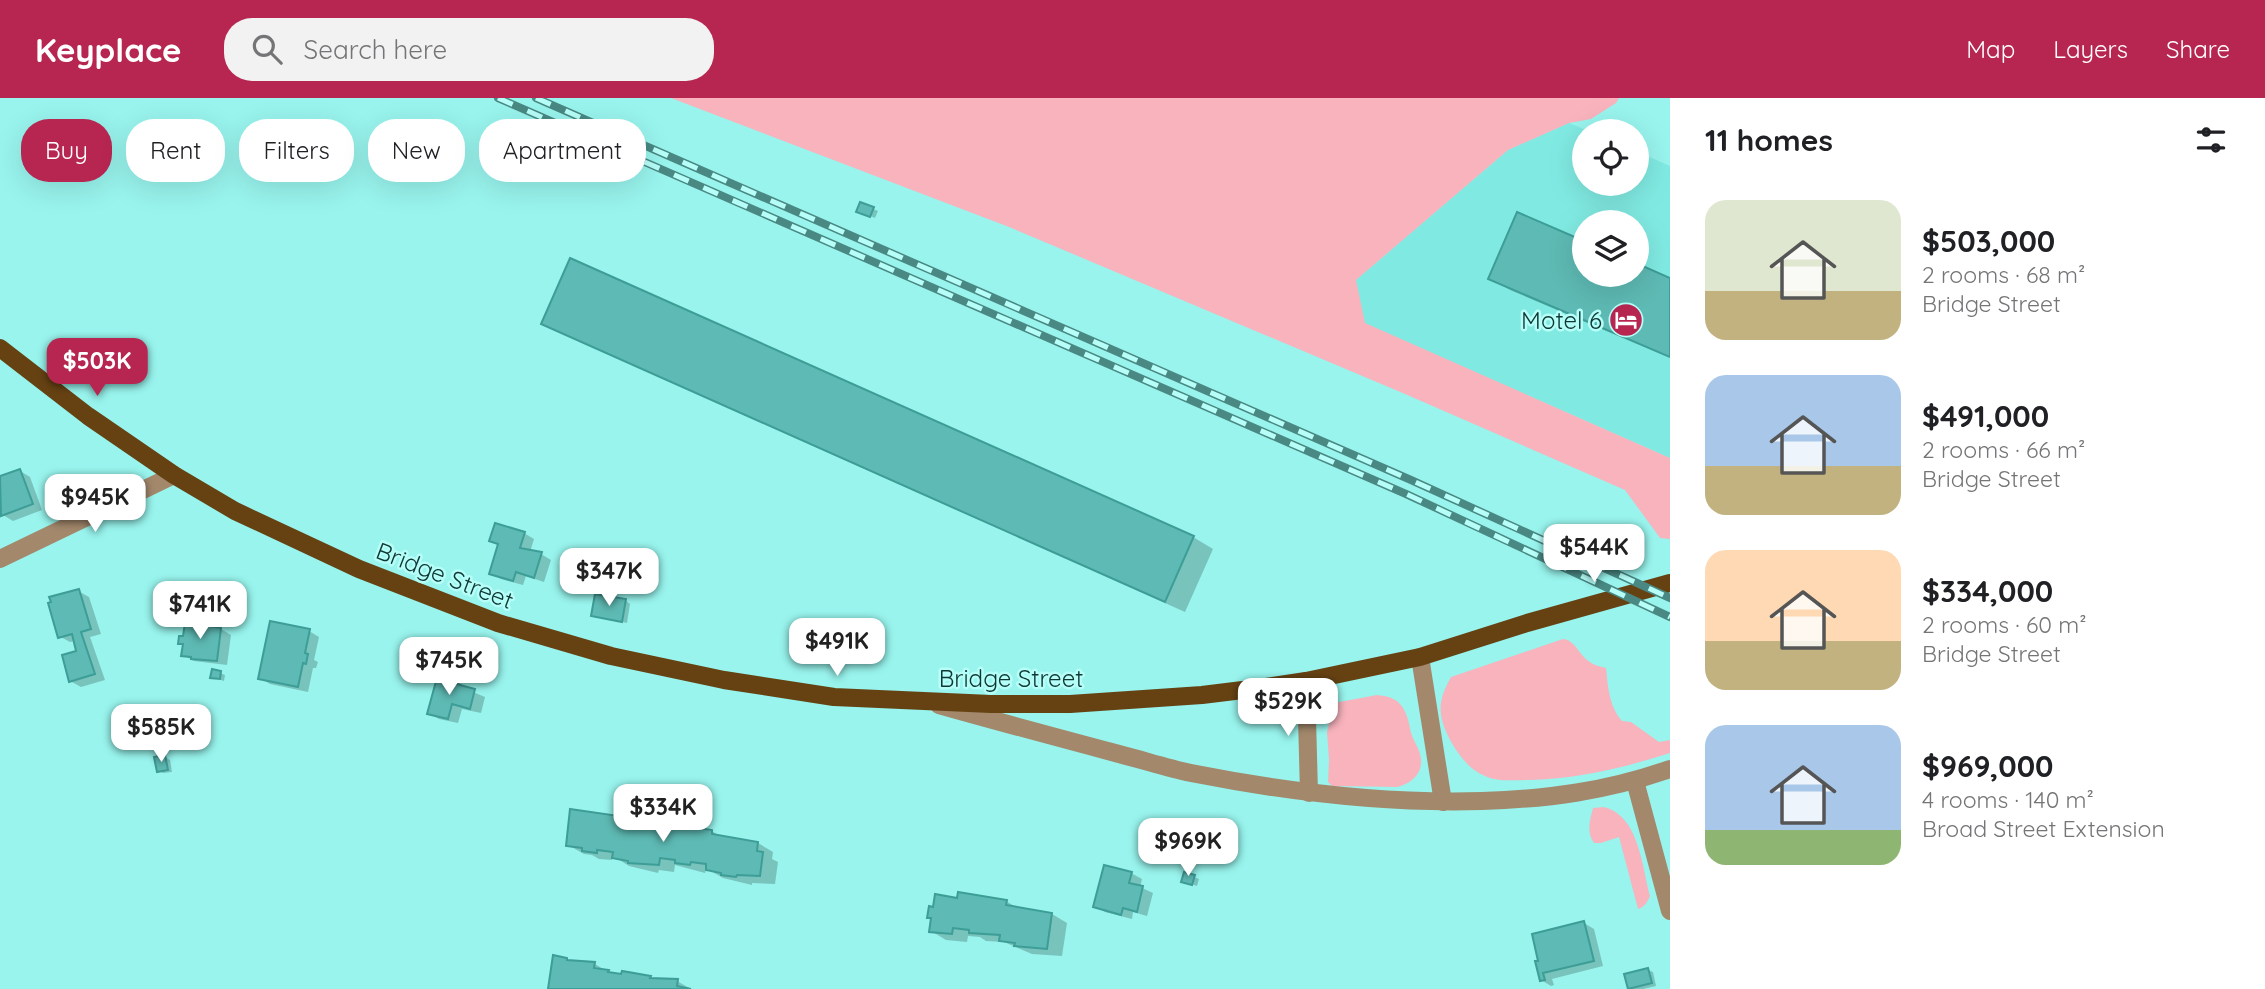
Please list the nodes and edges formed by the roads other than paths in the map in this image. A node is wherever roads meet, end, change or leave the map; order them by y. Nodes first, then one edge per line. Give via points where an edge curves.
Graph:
1 (0, 348) edge
2 (174, 475) junction
3 (0, 559) edge
4 (1670, 583) edge
5 (1420, 657) junction
6 (1306, 681) junction
7 (926, 702) junction
8 (1670, 769) edge
9 (1635, 781) junction
10 (1309, 793) junction
11 (1443, 802) junction
12 (1670, 911) edge

1 - 2 main road, Bridge Street
2 - 3 street
2 - 7 main road, Bridge Street via 235,511 359,569 498,623 611,656 724,680 834,697
4 - 5 main road, Bridge Street
5 - 6 main road, Bridge Street
5 - 11 street
6 - 7 main road, Bridge Street via 1070,705
6 - 10 street
7 - 10 street via 1190,772
8 - 9 street
9 - 11 street via 1534,799
9 - 12 street
10 - 11 street

